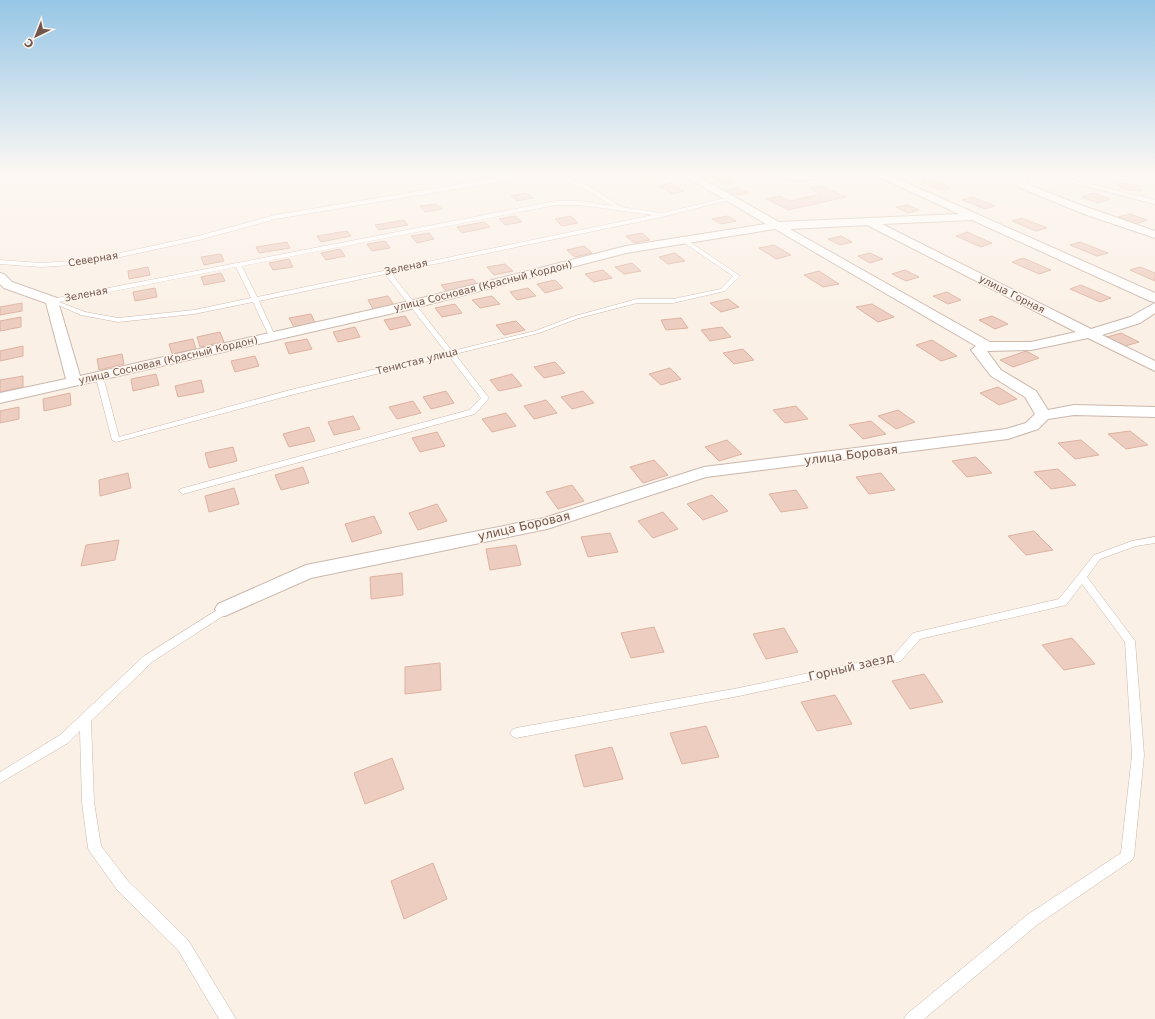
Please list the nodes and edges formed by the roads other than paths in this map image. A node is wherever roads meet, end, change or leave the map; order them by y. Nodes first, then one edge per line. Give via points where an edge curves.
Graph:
1 (255, 223) edge
2 (450, 223) edge
3 (621, 223) edge
4 (769, 223) edge
5 (839, 223) edge
6 (871, 223) edge
7 (985, 223) edge
8 (1121, 223) edge
9 (775, 226) junction
10 (1155, 235) edge
11 (685, 241) junction
12 (0, 262) edge
13 (238, 264) junction
14 (386, 271) junction
15 (0, 277) edge
16 (1155, 298) edge
17 (256, 299) junction
18 (52, 301) junction
19 (410, 305) junction
20 (1155, 308) edge
21 (1089, 334) junction
22 (272, 336) junction
23 (987, 346) junction
24 (451, 352) junction
25 (1155, 367) edge
26 (74, 382) junction
27 (0, 398) edge
28 (1155, 412) edge
29 (1043, 416) junction
30 (183, 491) dead end
31 (1155, 540) edge
32 (1082, 577) junction
33 (225, 609) joint
34 (85, 719) junction
35 (516, 733) dead end
36 (0, 778) edge
37 (228, 1019) edge
38 (912, 1019) edge

1 - 12 lane, Северная via 199,238 88,262 42,265
2 - 13 lane, Зеленая
3 - 14 lane, Зеленая
4 - 9 street
5 - 9 street, улица Сосновая (Красный Кордон)
6 - 21 street, улица Горная
7 - 16 street
8 - 10 street
9 - 11 street, улица Сосновая (Красный Кордон)
9 - 23 street
11 - 19 street, улица Сосновая (Красный Кордон) via 626,250
11 - 24 lane, Тенистая улица via 737,276 723,290 673,301 637,301 577,316 537,332
13 - 17 lane
13 - 18 lane, Зеленая
14 - 17 lane, Зеленая
14 - 19 lane
15 - 18 street via 8,285
17 - 18 lane, Зеленая via 194,312 118,320 83,314
17 - 22 lane
18 - 26 street
19 - 22 street, улица Сосновая (Красный Кордон)
19 - 24 lane
20 - 21 street via 1135,320
21 - 23 street via 1031,346
21 - 25 street, улица Горная
22 - 26 street, улица Сосновая (Красный Кордон)
23 - 29 street via 978,350 996,373 1031,394
24 - 26 lane, Тенистая улица via 116,440 100,380
24 - 30 lane via 485,398 472,412
26 - 27 street, улица Сосновая (Красный Кордон)
28 - 29 street via 1074,410
29 - 33 street, улица Боровая via 1032,426 1008,434 704,472 547,523 306,572
31 - 32 lane, Горный заезд via 1135,543 1097,557
32 - 35 lane, Горный заезд via 1062,602 917,636 897,658 739,692
32 - 38 lane via 1130,641 1138,755 1128,856 1032,920
33 - 34 lane via 148,659
34 - 36 lane via 64,739
34 - 37 lane via 88,802 95,848 123,886 182,945

